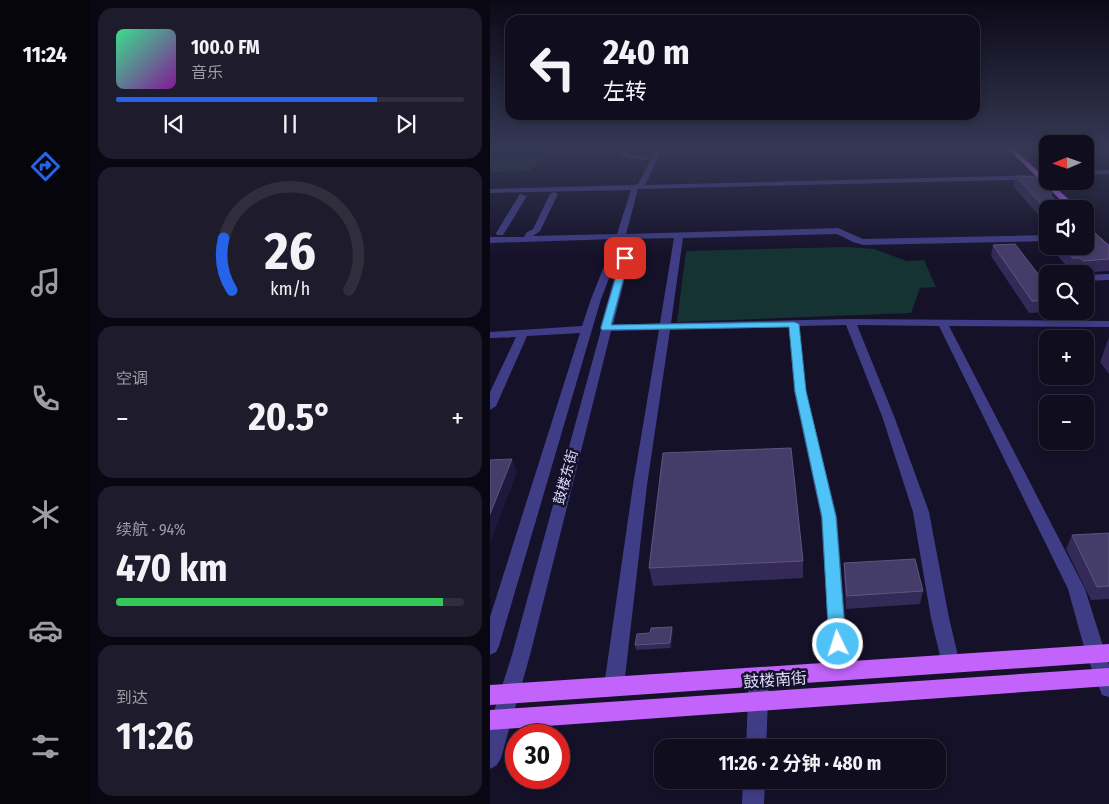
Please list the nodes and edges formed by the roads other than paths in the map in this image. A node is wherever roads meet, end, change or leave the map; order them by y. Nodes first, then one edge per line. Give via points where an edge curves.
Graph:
1 (736, 184) edge
2 (636, 186) junction
3 (490, 190) edge
4 (1051, 190) edge
5 (1055, 190) edge
6 (578, 193) dead end
7 (554, 194) junction
8 (524, 196) junction
9 (490, 197) edge
10 (1058, 200) edge
11 (1065, 200) edge
12 (1094, 226) edge
13 (500, 233) dead end
14 (679, 235) junction
15 (621, 236) junction
16 (1096, 237) edge
17 (528, 238) junction
18 (1039, 238) edge
19 (490, 240) edge
20 (1109, 240) edge
21 (1109, 250) edge
22 (1109, 277) edge
23 (1035, 278) edge
24 (1039, 278) edge
25 (1094, 278) edge
26 (850, 322) junction
27 (942, 322) junction
28 (794, 324) junction
29 (1109, 324) edge
30 (665, 326) junction
31 (587, 328) junction
32 (606, 328) junction
33 (523, 333) junction
34 (490, 335) edge
35 (490, 406) edge
36 (490, 646) edge
37 (1102, 654) edge
38 (951, 664) junction
39 (840, 671) junction
40 (759, 677) junction
41 (1108, 681) edge
42 (614, 686) junction
43 (510, 693) junction
44 (490, 694) edge
45 (759, 701) junction
46 (496, 719) edge
47 (757, 739) edge
48 (490, 758) edge
49 (754, 789) edge
50 (753, 804) edge

1 - 2 street
2 - 3 street
2 - 15 street, 鼓楼东街
4 - 10 main road
5 - 11 main road
6 - 7 street
7 - 8 street
7 - 17 street via 536,231
8 - 9 street
8 - 13 street
12 - 20 main road
14 - 15 street
14 - 18 street via 838,231 853,241 863,242
14 - 30 street
15 - 17 street
15 - 31 street, 鼓楼东街
15 - 32 street, 鼓楼东街 via 625,258
16 - 21 main road
17 - 19 street
22 - 25 street
23 - 24 street
26 - 27 street
26 - 28 street
26 - 38 street via 888,416 921,512
27 - 29 street
27 - 37 street via 1076,589
28 - 30 street
28 - 39 street via 800,391 829,517
30 - 32 street
30 - 42 street
31 - 33 street
31 - 36 street, 鼓楼东街
32 - 43 street, 鼓楼东街
33 - 34 street
33 - 35 street
37 - 38 main road, 鼓楼南街
37 - 41 street
38 - 39 main road, 鼓楼南街
39 - 40 main road, 鼓楼南街
40 - 42 main road, 鼓楼南街
40 - 45 street
41 - 45 main road, 鼓楼南街
42 - 43 main road, 鼓楼南街
43 - 44 main road, 鼓楼南街
43 - 46 street, 鼓楼东街
45 - 46 main road, 鼓楼南街
45 - 47 street
46 - 48 street, 鼓楼东街
49 - 50 street

